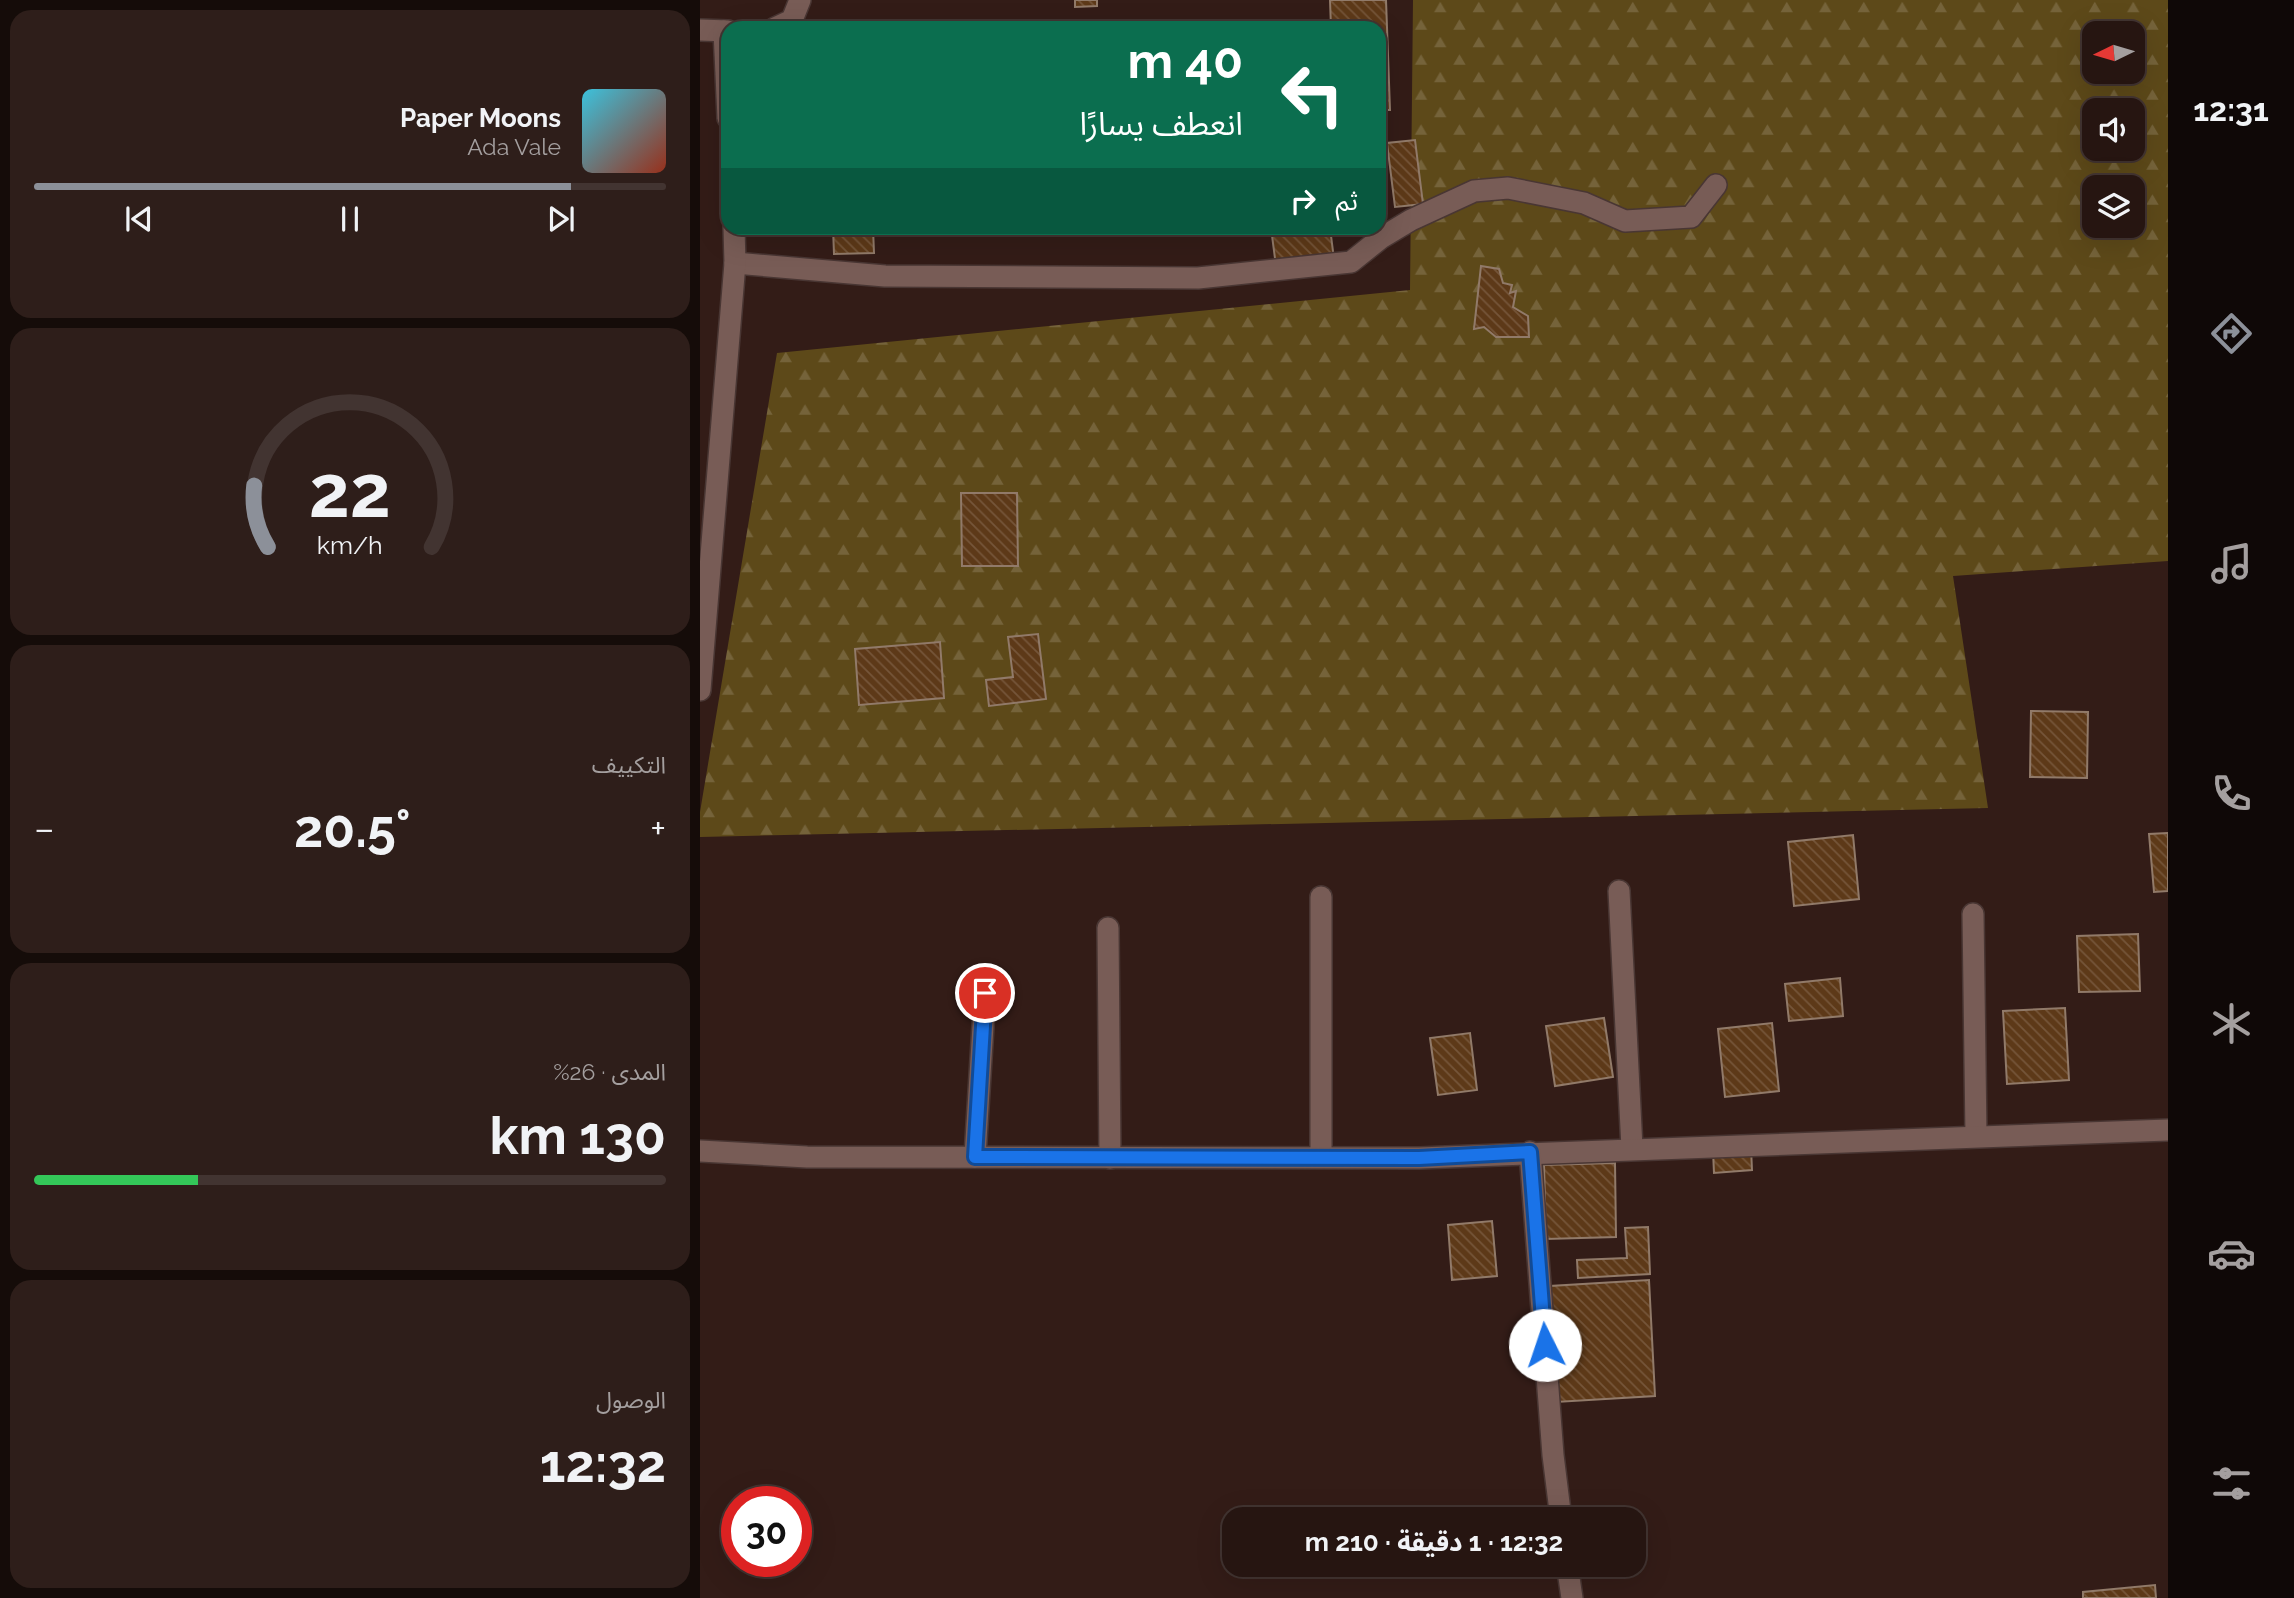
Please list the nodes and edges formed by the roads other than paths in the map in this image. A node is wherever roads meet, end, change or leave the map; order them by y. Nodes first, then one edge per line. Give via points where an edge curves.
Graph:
1 (800, 0) edge
2 (790, 21) edge
3 (700, 30) edge
4 (721, 31) edge
5 (1716, 185) dead end
6 (734, 235) edge
7 (736, 263) junction
8 (700, 690) edge
9 (1619, 891) dead end
10 (1321, 897) dead end
11 (1973, 914) dead end
12 (1108, 928) dead end
13 (985, 993) dead end
14 (2168, 1130) edge
15 (1976, 1136) junction
16 (1632, 1149) junction
17 (700, 1151) edge
18 (1530, 1152) junction
19 (975, 1157) junction
20 (1321, 1157) junction
21 (1110, 1158) junction
22 (1560, 1507) edge
23 (1569, 1577) edge
24 (1572, 1598) edge

1 - 2 street
3 - 4 street
5 - 7 street via 1691,217 1625,221 1584,203 1508,188 1474,191 1401,226 1351,262 1198,278 885,276
6 - 7 street
7 - 8 street
9 - 16 street
10 - 20 street
11 - 15 street
12 - 21 street
13 - 19 street
14 - 15 street
15 - 16 street
16 - 18 street
17 - 19 street via 807,1157
18 - 20 street
18 - 22 street
19 - 21 street
20 - 21 street
23 - 24 street

